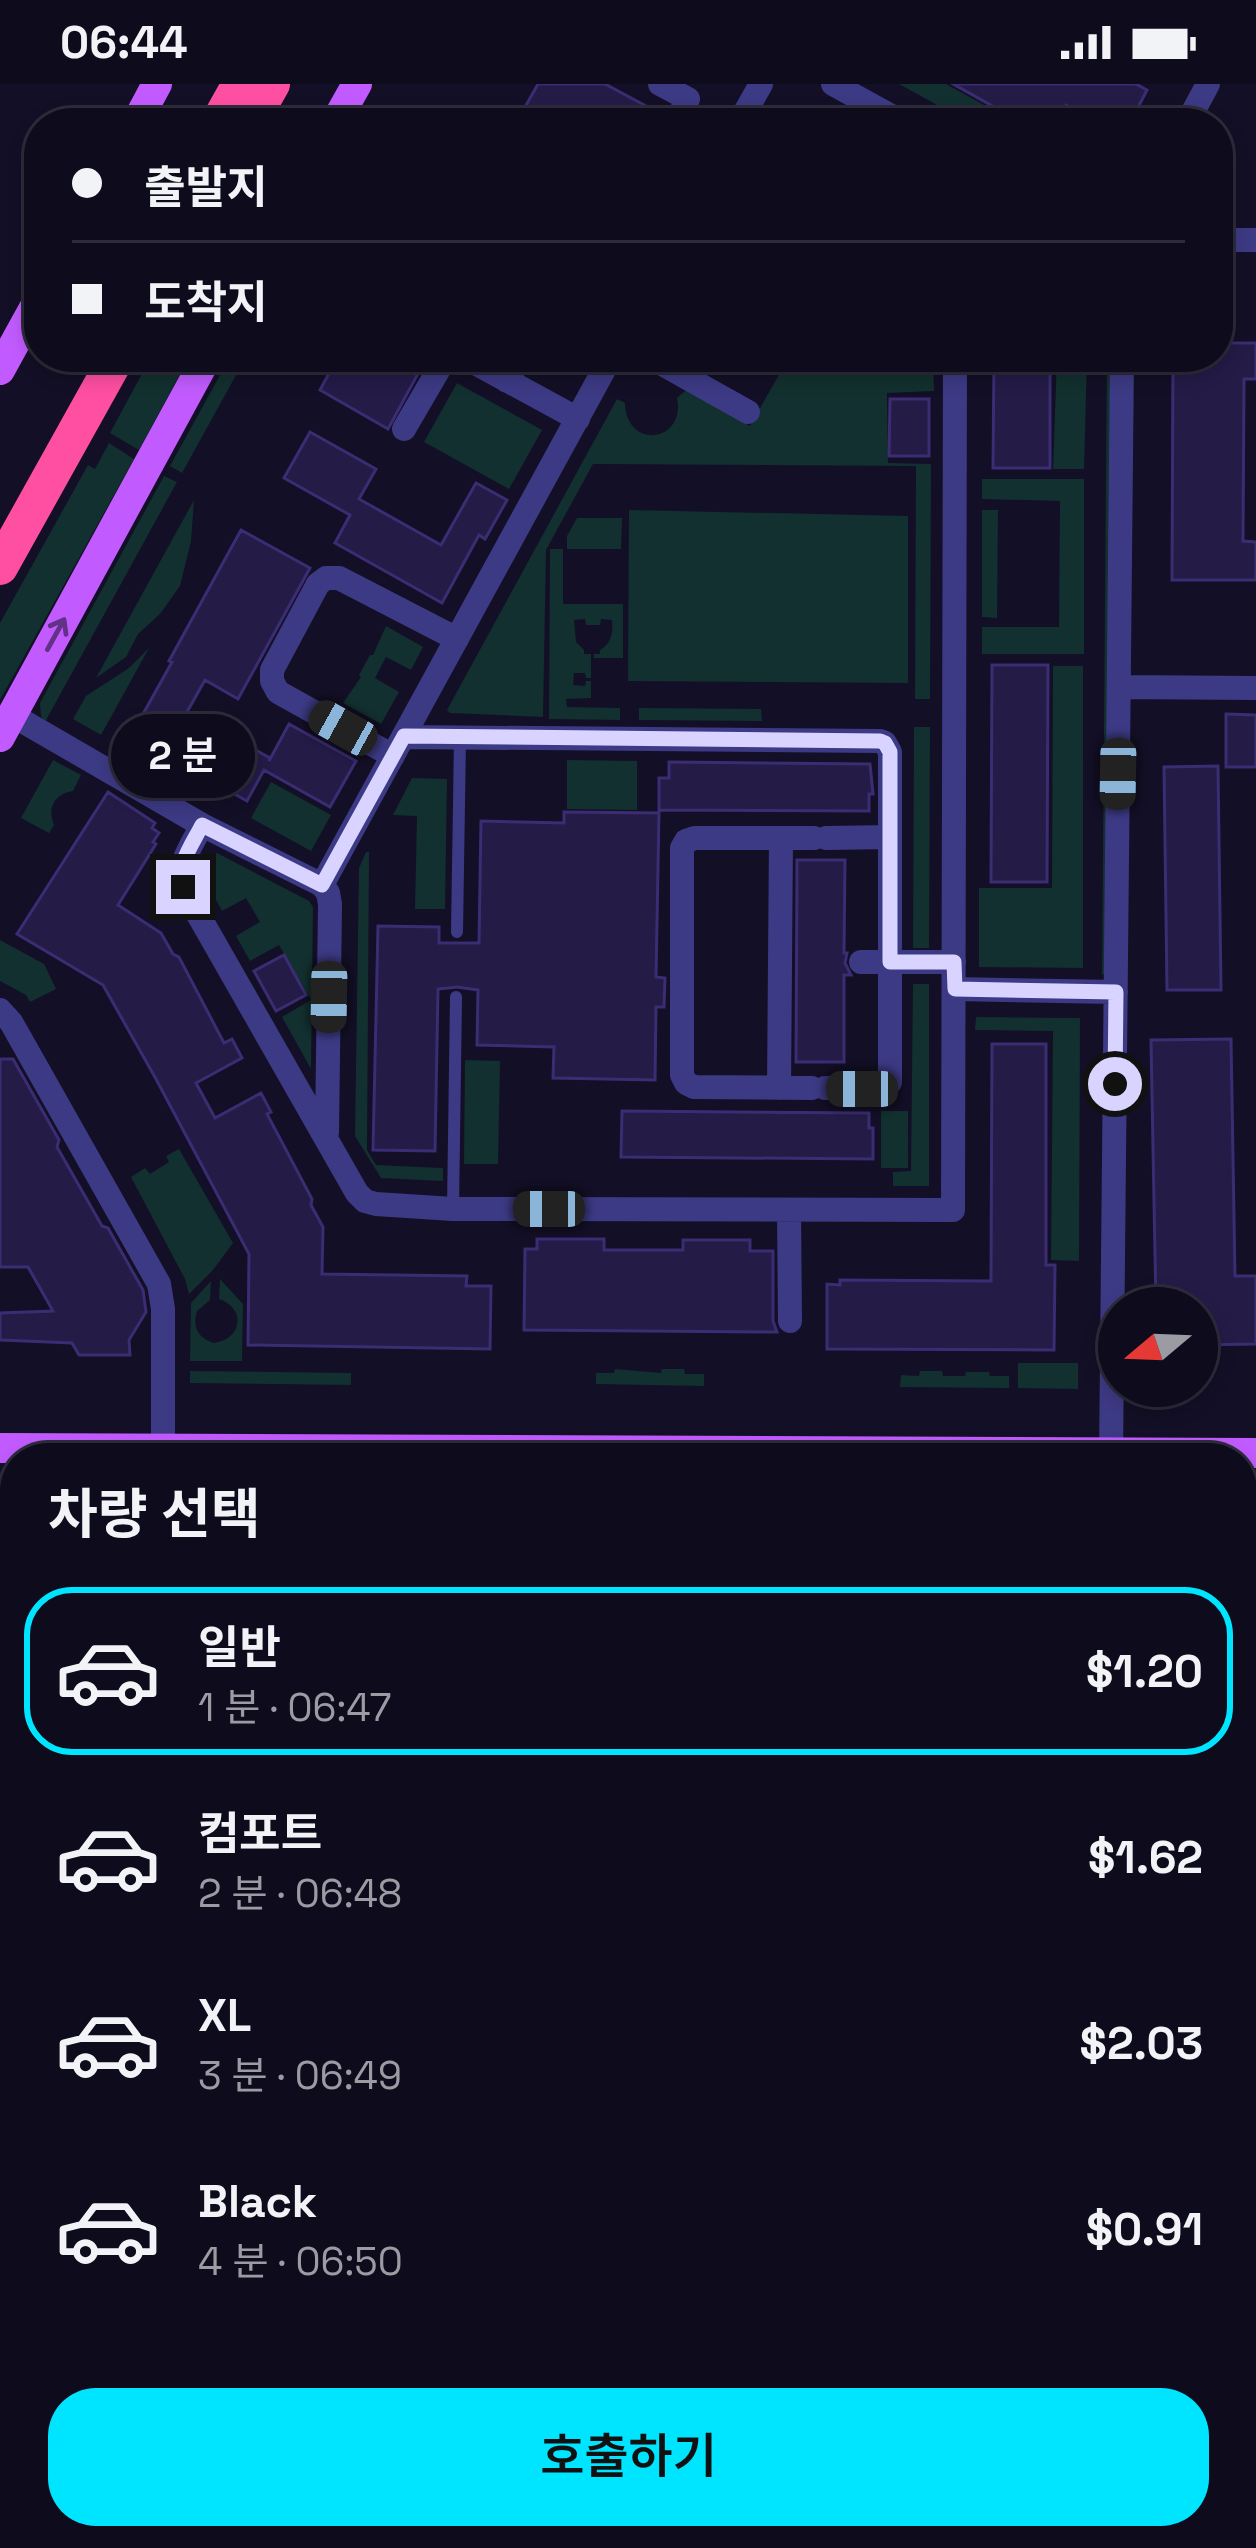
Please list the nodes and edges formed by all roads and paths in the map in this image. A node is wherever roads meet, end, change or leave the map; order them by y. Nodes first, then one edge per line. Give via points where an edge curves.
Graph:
1 (660, 84) edge
2 (832, 84) edge
3 (683, 108) edge
4 (876, 108) edge
5 (24, 326) edge
6 (0, 370) edge
7 (84, 372) edge
8 (106, 372) edge
9 (199, 372) edge
10 (437, 372) edge
11 (492, 372) edge
12 (512, 372) edge
13 (603, 372) edge
14 (677, 372) edge
15 (956, 372) edge
16 (1122, 372) edge
17 (507, 380) junction
18 (748, 412) dead end
19 (578, 418) junction
20 (404, 429) dead end
21 (58, 438) junction
22 (0, 520) edge
23 (0, 567) edge
24 (457, 639) junction
25 (1119, 686) junction
26 (1256, 688) edge
27 (6, 726) edge
28 (460, 737) junction
29 (399, 746) junction
30 (202, 825) junction
31 (890, 837) junction
32 (781, 838) junction
33 (322, 885) junction
34 (457, 932) dead end
35 (861, 962) dead end
36 (890, 962) junction
37 (954, 962) junction
38 (955, 989) junction
39 (1116, 992) junction
40 (456, 997) dead end
41 (0, 1010) edge
42 (779, 1088) junction
43 (327, 1136) junction
44 (453, 1209) junction
45 (789, 1210) junction
46 (790, 1321) dead end
47 (163, 1443) edge
48 (1111, 1443) edge

1 - 3 street via 688,99
2 - 4 street
5 - 6 main road
7 - 21 highway
8 - 21 highway
27 -> 9 main road
10 - 20 street
11 - 17 street
12 - 17 street
13 - 19 street
14 - 18 street
15 - 37 street
16 - 25 street
17 - 19 street
19 - 24 street
21 - 22 highway
21 - 23 highway
24 - 29 street
24 - 29 street via 339,578 318,584 272,681 278,692
25 - 26 street
25 - 39 street
27 - 30 street
28 - 29 street
28 - 31 street via 880,741 890,752
28 - 34 lane
29 - 33 street
30 - 33 street
30 - 43 street via 182,864 183,887
31 - 32 street
31 - 36 street
32 - 42 street
32 - 42 street via 695,838 682,848 682,1075 694,1087
33 - 43 street via 330,904
35 - 36 street
36 - 37 street
36 - 42 street via 890,1082 880,1089
37 - 38 street
38 - 39 street
38 - 45 street via 953,1210
39 - 48 street
40 - 44 lane
41 - 47 street via 159,1284
43 - 44 street via 365,1202
44 - 45 street
45 - 46 street

